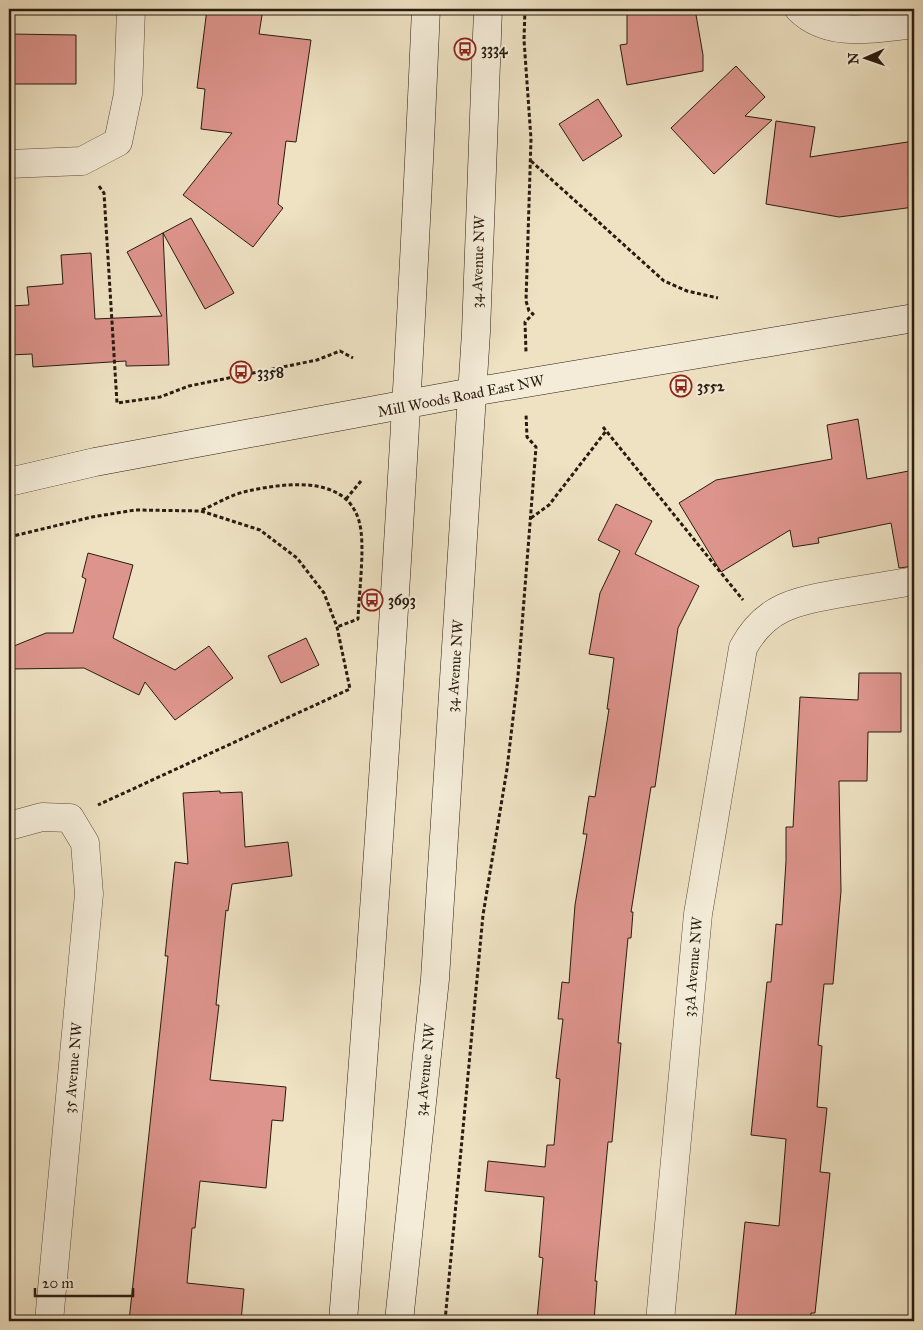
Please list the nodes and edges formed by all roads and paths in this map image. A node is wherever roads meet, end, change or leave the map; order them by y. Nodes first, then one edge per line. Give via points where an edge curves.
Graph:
1 (131, 9) edge
2 (426, 9) edge
3 (488, 9) edge
4 (525, 9) edge
5 (803, 12) edge
6 (914, 24) edge
7 (82, 161) junction
8 (531, 161) junction
9 (9, 164) edge
10 (718, 298) dead end
11 (914, 318) edge
12 (525, 322) dead end
13 (354, 358) dead end
14 (472, 392) junction
15 (407, 406) junction
16 (603, 427) dead end
17 (606, 431) junction
18 (527, 437) dead end
19 (361, 481) dead end
20 (9, 482) edge
21 (346, 499) junction
22 (201, 511) junction
23 (530, 518) junction
24 (9, 537) edge
25 (914, 581) edge
26 (761, 622) junction
27 (337, 627) junction
28 (70, 818) junction
29 (9, 826) edge
30 (49, 1321) edge
31 (343, 1321) edge
32 (399, 1321) edge
33 (445, 1321) edge
34 (660, 1321) edge

1 - 7 street via 128,94 118,142
2 - 15 street
3 - 14 street, 34 Avenue NW
4 - 8 path
5 - 6 street via 826,25 847,29
7 - 9 street
7 - 13 path via 104,193 117,403 160,397 189,386 317,360 340,351
8 - 10 path via 664,281 687,291
8 - 12 path via 526,301 533,314
11 - 14 street, Mill Woods Road East NW
14 - 15 street, Mill Woods Road East NW
14 - 32 street, 34 Avenue NW via 435,979
15 - 20 street, Mill Woods Road East NW via 105,461
15 - 31 street
16 - 17 path
17 - 23 path via 549,505
17 - 26 path
18 - 23 path via 536,447
19 - 21 path
21 - 22 path via 323,485 296,485 246,491
21 - 27 path via 361,531 358,619
22 - 24 path via 134,510
22 - 27 path via 260,530 298,558 324,593
23 - 33 path via 507,770 483,916
25 - 26 street, 33A Avenue NW via 801,600 780,608
26 - 34 street, 33A Avenue NW via 743,648 698,914
27 - 28 path via 350,689
28 - 29 street via 42,818
28 - 30 street, 35 Avenue NW via 85,843 89,894

